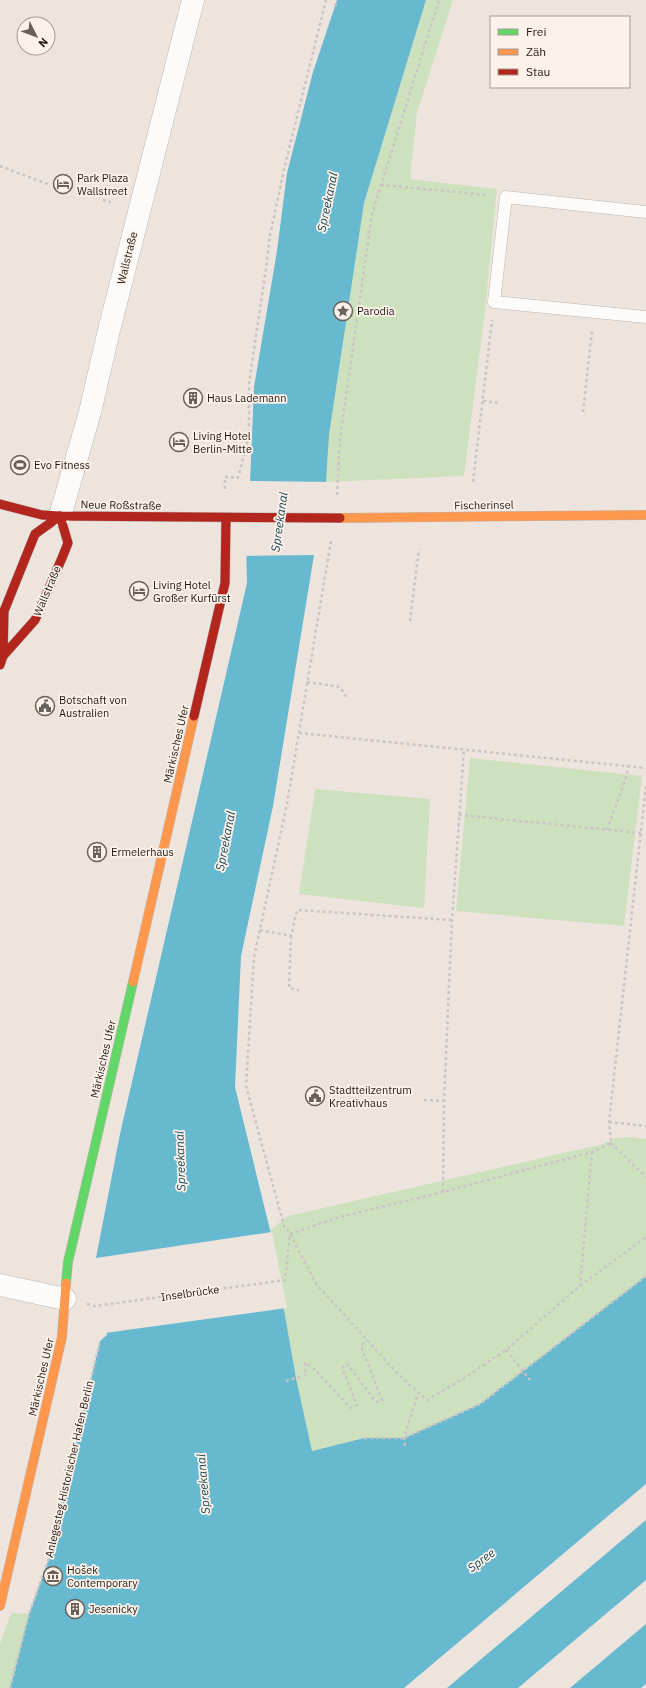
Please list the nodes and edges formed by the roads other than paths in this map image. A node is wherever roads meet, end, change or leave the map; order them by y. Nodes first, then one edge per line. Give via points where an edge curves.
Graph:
1 (193, 0) edge
2 (646, 212) edge
3 (646, 317) edge
4 (0, 504) edge
5 (646, 515) edge
6 (60, 516) junction
7 (226, 518) junction
8 (244, 518) joint
9 (2, 660) edge
10 (0, 1285) edge
11 (65, 1299) junction
12 (0, 1606) edge

1 - 6 street, Wallstraße via 90,412
2 - 3 lane via 506,197 494,302
4 - 6 street, Neue Roßstraße via 42,515
5 - 8 street, Fischerinsel
6 - 7 street, Neue Roßstraße
6 - 9 street, Wallstraße via 34,534 4,610
6 - 9 street, Wallstraße via 68,543 62,558 35,620
7 - 8 street, Neue Roßstraße
7 - 11 street, Märkisches Ufer via 226,583 68,1262
10 - 11 street
11 - 12 street, Märkisches Ufer via 62,1337

